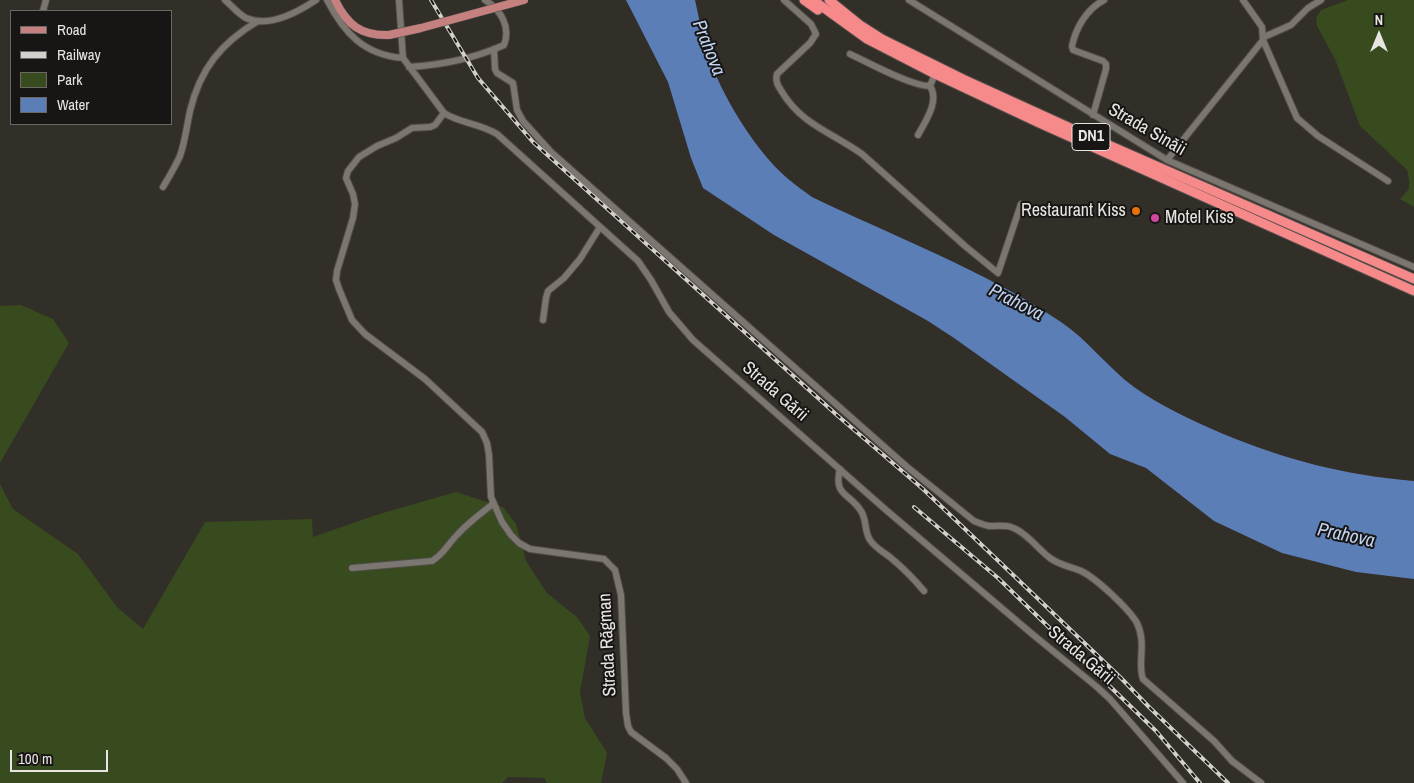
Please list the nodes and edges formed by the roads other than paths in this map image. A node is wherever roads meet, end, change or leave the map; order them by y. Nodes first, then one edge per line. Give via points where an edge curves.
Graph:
1 (225, 0) edge
2 (316, 0) edge
3 (327, 0) edge
4 (335, 0) edge
5 (399, 0) edge
6 (486, 0) edge
7 (524, 0) edge
8 (784, 0) edge
9 (804, 0) edge
10 (813, 0) edge
11 (829, 0) edge
12 (909, 0) edge
13 (1104, 0) edge
14 (1243, 0) edge
15 (1321, 0) edge
16 (258, 21) junction
17 (842, 22) junction
18 (1263, 39) junction
19 (494, 49) junction
20 (850, 54) dead end
21 (403, 58) junction
22 (409, 67) junction
23 (935, 74) junction
24 (930, 86) junction
25 (444, 113) junction
26 (1093, 115) junction
27 (918, 135) dead end
28 (1167, 160) junction
29 (1388, 181) dead end
30 (163, 187) dead end
31 (1021, 204) dead end
32 (600, 227) junction
33 (1414, 267) edge
34 (1414, 279) edge
35 (1414, 290) edge
36 (543, 320) dead end
37 (840, 469) junction
38 (493, 504) junction
39 (352, 568) dead end
40 (924, 591) dead end
41 (686, 783) edge
42 (1183, 783) edge
43 (1261, 783) edge

1 - 16 street via 241,14
2 - 16 street via 291,15
3 - 21 street via 337,20 356,40 379,54
4 - 7 main road, bridge via 345,17 372,35 421,28
5 - 21 street
6 - 19 street via 494,5 505,23 507,39 504,45
8 - 31 street via 811,24 816,34 810,44 777,74 778,86 796,112 862,154 998,273
9 - 17 highway
10 - 17 highway, DN1
11 - 34 highway, DN1 via 882,40 955,75
12 - 26 street, Strada Sinăii
13 - 26 street via 1088,11 1072,46 1073,50 1106,64
14 - 18 street via 1260,22
15 - 18 street via 1291,25
16 - 30 street via 238,33 216,55 202,76 193,98 180,155
17 - 23 highway, DN1 via 878,46
18 - 28 street
18 - 29 street via 1297,118 1318,136
19 - 22 street via 461,61
19 - 43 street, Strada Gării via 495,69 513,83 520,116 558,158 906,466 974,521 1016,529 1052,560 1090,576 1131,614 1140,632 1143,679 1214,741 1232,761
20 - 24 street via 882,70
21 - 22 street
22 - 25 street
23 - 24 street
23 - 35 highway, DN1
24 - 27 street via 933,103
25 - 32 street, Strada Gării via 496,134
25 - 38 street via 435,125 412,128 376,146 351,166 346,178 355,204 336,280 352,320 365,334 425,379 482,432 488,443
26 - 28 street, Strada Sinăii
28 - 33 street, Strada Sinăii
32 - 36 street via 580,259 548,291
32 - 37 street, Strada Gării via 638,261 668,312 693,340
37 - 40 street via 839,488 860,510 870,541
37 - 42 street, Strada Gării via 1097,686
38 - 39 street via 432,562
38 - 41 street, Strada Răgman via 511,535 530,549 604,559 615,570 621,594 628,726 672,764

